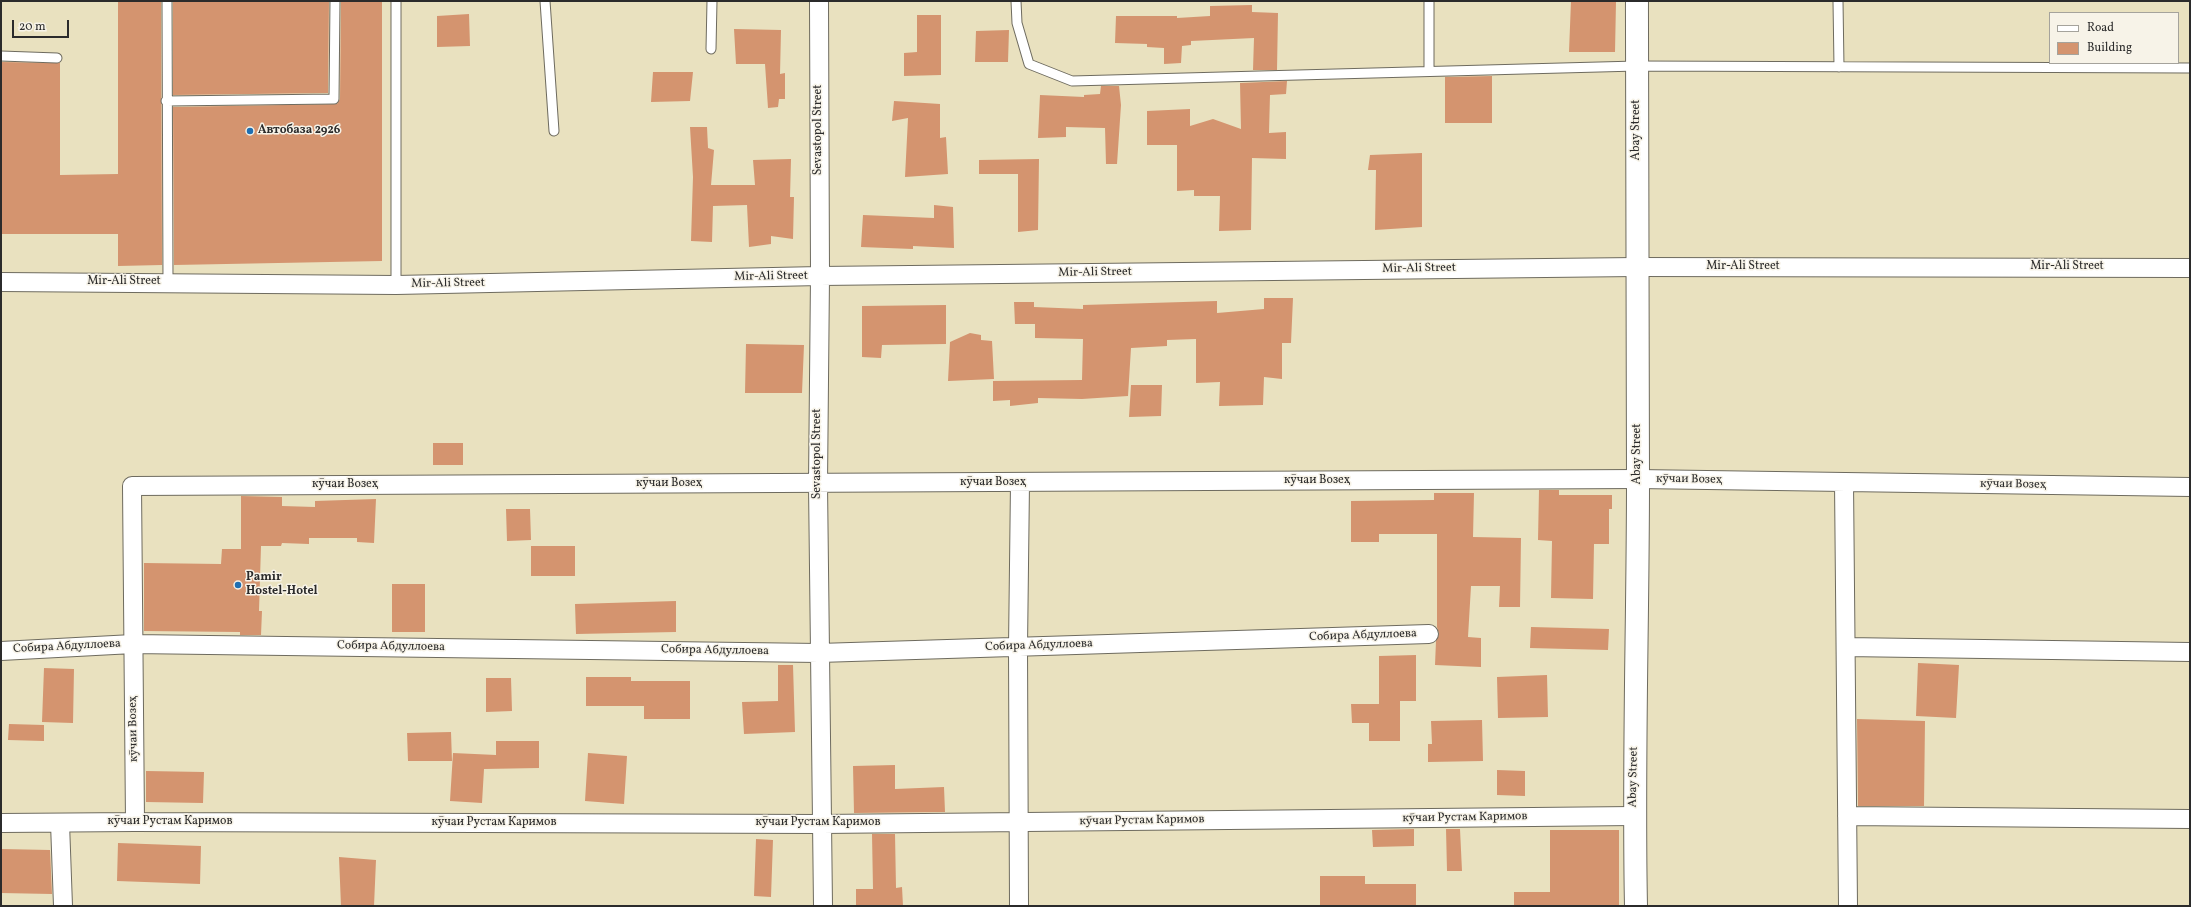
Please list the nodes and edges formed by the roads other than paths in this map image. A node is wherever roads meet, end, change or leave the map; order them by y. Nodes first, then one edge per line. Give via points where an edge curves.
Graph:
1 (167, 1) edge
2 (335, 1) edge
3 (396, 1) edge
4 (545, 1) edge
5 (712, 1) edge
6 (819, 1) edge
7 (1016, 1) edge
8 (1429, 1) edge
9 (1638, 1) edge
10 (1838, 1) edge
11 (712, 49) dead end
12 (1, 56) edge
13 (57, 58) dead end
14 (1637, 66) junction
15 (1839, 67) junction
16 (2190, 68) edge
17 (1429, 72) junction
18 (166, 101) junction
19 (554, 131) dead end
20 (1636, 267) junction
21 (2190, 268) edge
22 (820, 276) junction
23 (1, 282) edge
24 (168, 282) junction
25 (396, 285) junction
26 (1638, 479) junction
27 (1844, 482) junction
28 (1020, 483) junction
29 (818, 484) junction
30 (2190, 487) edge
31 (1429, 634) dead end
32 (133, 644) junction
33 (1018, 647) junction
34 (1846, 647) junction
35 (1, 650) edge
36 (819, 652) junction
37 (2190, 652) edge
38 (1634, 816) junction
39 (1847, 816) junction
40 (2190, 819) edge
41 (135, 822) junction
42 (1018, 822) junction
43 (1, 823) edge
44 (60, 823) junction
45 (822, 824) junction
46 (62, 906) edge
47 (823, 906) edge
48 (1019, 906) edge
49 (1636, 906) edge
50 (1848, 906) edge

1 - 18 lane
2 - 18 lane via 334,99
3 - 25 lane
4 - 19 lane
5 - 11 lane
6 - 22 street, Sevastopol Street
7 - 17 lane via 1017,23 1029,64 1072,81
8 - 17 lane
9 - 14 street, Abay Street
10 - 15 lane
12 - 13 lane
14 - 15 lane
14 - 17 lane
14 - 20 street, Abay Street
15 - 16 lane
18 - 24 lane
20 - 21 street, Mir-Ali Street
20 - 22 street, Mir-Ali Street
20 - 26 street, Abay Street
22 - 25 street, Mir-Ali Street
22 - 29 street, Sevastopol Street
23 - 24 street, Mir-Ali Street
24 - 25 street, Mir-Ali Street
26 - 27 street, кӯчаи Возеҳ
26 - 28 street, кӯчаи Возеҳ
26 - 38 street, Abay Street
27 - 30 street, кӯчаи Возеҳ
27 - 34 street
28 - 29 street, кӯчаи Возеҳ
28 - 33 street
29 - 32 street, кӯчаи Возеҳ via 132,486
29 - 36 street, Sevastopol Street
31 - 33 street, Собира Абдуллоева
32 - 35 street, Собира Абдуллоева
32 - 36 street, Собира Абдуллоева
32 - 41 street, кӯчаи Возеҳ
33 - 36 street, Собира Абдуллоева
33 - 42 street
34 - 37 street
34 - 39 street
36 - 45 street, Sevastopol Street
38 - 42 street, кӯчаи Рустам Каримов
38 - 49 street, Abay Street
39 - 40 street
39 - 50 street
41 - 44 street, кӯчаи Рустам Каримов
41 - 45 street, кӯчаи Рустам Каримов
42 - 45 street, кӯчаи Рустам Каримов
42 - 48 street
43 - 44 street, кӯчаи Рустам Каримов
44 - 46 street
45 - 47 street, Sevastopol Street

